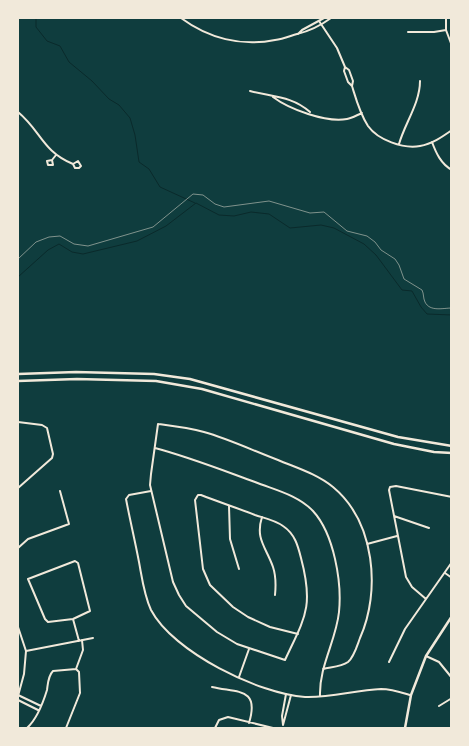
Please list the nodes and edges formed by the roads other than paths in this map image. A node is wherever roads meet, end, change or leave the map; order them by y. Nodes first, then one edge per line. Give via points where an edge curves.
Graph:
1 (180, 18) edge
2 (324, 18) edge
3 (331, 18) edge
4 (446, 18) edge
5 (319, 21) junction
6 (322, 25) junction
7 (446, 30) junction
8 (408, 32) dead end
9 (298, 34) junction
10 (452, 46) edge
11 (345, 68) junction
12 (420, 81) dead end
13 (352, 86) junction
14 (250, 91) dead end
15 (273, 97) junction
16 (18, 112) edge
17 (362, 113) junction
18 (312, 114) junction
19 (452, 130) edge
20 (432, 142) junction
21 (398, 144) junction
22 (56, 155) junction
23 (52, 160) dead end
24 (73, 164) dead end
25 (452, 170) edge
26 (18, 374) edge
27 (18, 381) edge
28 (18, 422) edge
29 (452, 446) edge
30 (155, 448) junction
31 (452, 453) edge
32 (18, 488) edge
33 (60, 491) dead end
34 (151, 491) junction
35 (452, 497) edge
36 (229, 506) junction
37 (393, 516) junction
38 (262, 517) junction
39 (429, 528) dead end
40 (397, 536) junction
41 (367, 544) junction
42 (18, 548) edge
43 (452, 562) edge
44 (239, 569) dead end
45 (445, 573) junction
46 (452, 578) edge
47 (275, 595) dead end
48 (426, 599) junction
49 (452, 616) edge
50 (73, 619) junction
51 (18, 627) edge
52 (298, 634) junction
53 (93, 638) dead end
54 (81, 641) junction
55 (249, 649) junction
56 (26, 651) junction
57 (426, 656) junction
58 (389, 662) dead end
59 (76, 669) junction
60 (322, 669) junction
61 (239, 677) junction
62 (452, 678) edge
63 (212, 687) dead end
64 (286, 694) junction
65 (291, 695) junction
66 (411, 695) junction
67 (18, 696) edge
68 (320, 697) junction
69 (452, 698) edge
70 (18, 700) edge
71 (31, 702) junction
72 (29, 706) junction
73 (41, 706) junction
74 (439, 706) dead end
75 (38, 711) junction
76 (249, 723) junction
77 (283, 725) junction
78 (26, 728) edge
79 (66, 728) edge
80 (215, 728) edge
81 (263, 728) edge
82 (273, 728) edge
83 (281, 728) edge
84 (405, 728) edge

1 - 9 street via 207,33 232,41 274,41
2 - 5 street
3 - 6 street
4 - 7 street
5 - 6 street
5 - 9 street
6 - 9 street
6 - 11 street
7 - 8 street
7 - 10 street
11 - 13 street
11 - 13 street via 349,70
12 - 21 street via 420,92
13 - 17 street
14 - 15 street
15 - 18 street via 282,104
15 - 18 street via 292,99
16 - 22 street
17 - 18 street via 347,119 328,120
17 - 21 street via 368,127 377,135
19 - 20 street
20 - 21 street via 420,146
20 - 25 street via 436,155
22 - 23 street
22 - 24 street
26 - 29 main road via 154,374 190,379 398,437
27 - 31 main road via 77,379 178,384 394,444
28 - 32 street via 47,428 53,454
30 - 34 street via 150,474
30 - 41 street via 158,424 206,432 321,478 349,505
30 - 60 street via 294,497 316,515 332,548 340,593 338,618
33 - 42 street via 68,524 28,539
34 - 55 street via 173,582 182,600 217,632
34 - 61 street via 127,497 148,601 173,638 200,657
35 - 37 street via 390,487
36 - 38 street
36 - 44 street via 230,539
36 - 52 street via 200,495 196,497 203,569 210,585 248,617
37 - 39 street
37 - 40 street
38 - 47 street via 259,533 274,573
38 - 52 street via 285,527 297,544 308,594 305,617
40 - 41 street
40 - 48 street via 408,581
41 - 60 street via 372,591 365,628 349,661
43 - 45 street
45 - 46 street
45 - 48 street
48 - 58 street via 405,629
49 - 57 main road
50 - 50 street via 90,611 77,561 28,580 48,622
50 - 54 street
51 - 56 street
52 - 55 street via 286,660
53 - 54 street
54 - 56 street
54 - 59 street via 82,650
55 - 61 street
56 - 67 street
57 - 62 street via 438,662
57 - 66 main road
59 - 73 street via 53,671 49,675
59 - 79 street via 80,693
60 - 68 street
61 - 64 street
63 - 76 street via 236,690 249,697 253,710
64 - 65 street
64 - 77 street
65 - 68 street
65 - 77 street
66 - 68 street via 380,689
66 - 84 main road
67 - 71 street
69 - 74 street
70 - 72 street
71 - 72 street
71 - 73 street
72 - 75 street
73 - 75 street
75 - 78 street
76 - 80 street via 225,717
76 - 81 street
77 - 83 street
81 - 82 street

